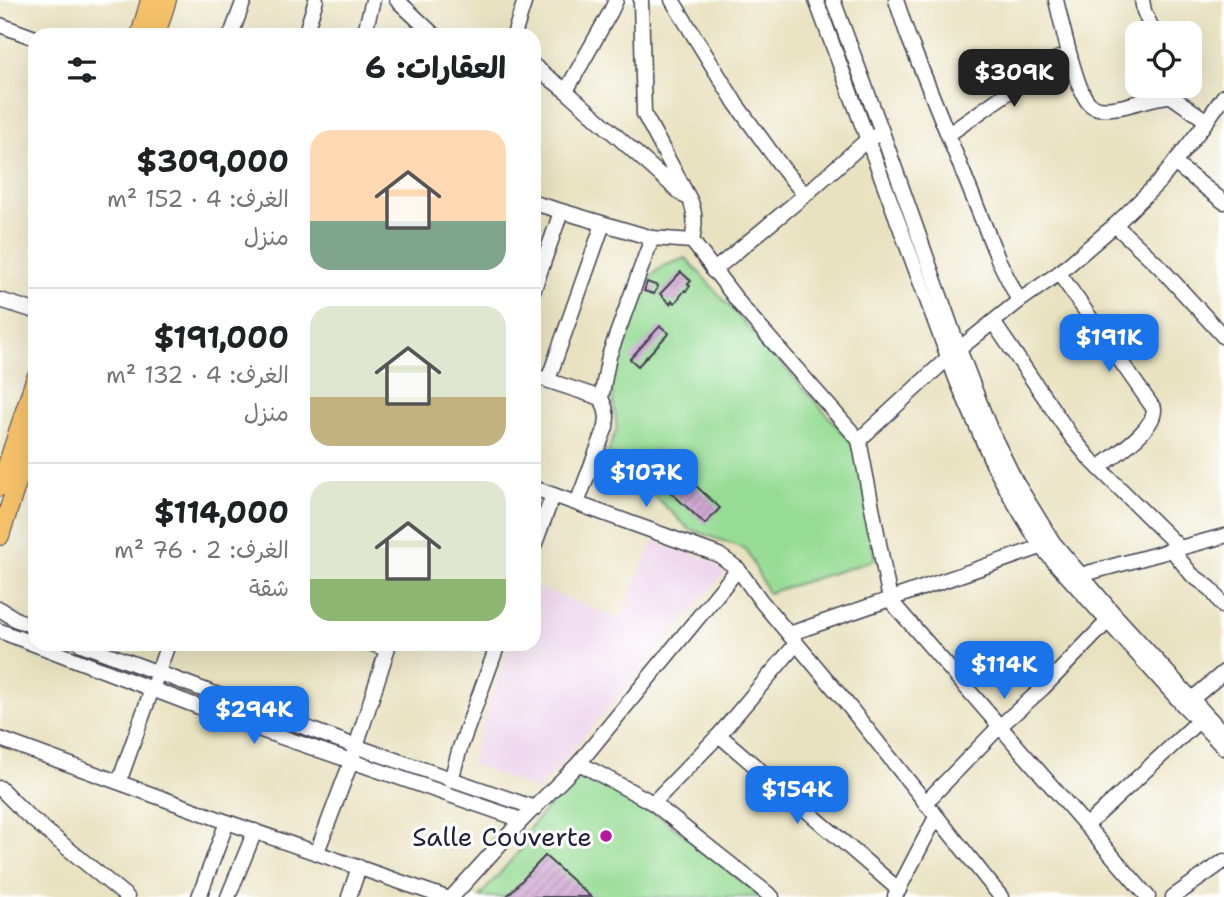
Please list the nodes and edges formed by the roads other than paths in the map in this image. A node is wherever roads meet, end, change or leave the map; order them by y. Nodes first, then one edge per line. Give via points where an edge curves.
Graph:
1 (150, 0) edge
2 (167, 0) edge
3 (244, 0) edge
4 (316, 0) edge
5 (373, 0) edge
6 (397, 0) edge
7 (525, 0) edge
8 (616, 0) edge
9 (641, 0) edge
10 (671, 0) edge
11 (816, 0) edge
12 (833, 0) edge
13 (896, 0) edge
14 (1056, 0) edge
15 (1142, 0) edge
16 (414, 6) edge
17 (1148, 21) edge
18 (0, 25) edge
19 (142, 28) edge
20 (158, 28) edge
21 (234, 28) edge
22 (307, 28) edge
23 (367, 28) edge
24 (426, 28) edge
25 (516, 28) edge
26 (28, 35) edge
27 (1070, 56) junction
28 (541, 71) edge
29 (566, 91) junction
30 (1224, 96) edge
31 (1182, 98) edge
32 (1185, 106) junction
33 (1207, 121) junction
34 (882, 132) junction
35 (949, 134) junction
36 (867, 140) junction
37 (659, 142) junction
38 (1174, 163) junction
39 (647, 164) junction
40 (806, 195) junction
41 (691, 202) junction
42 (1224, 202) edge
43 (541, 205) edge
44 (561, 212) junction
45 (603, 224) junction
46 (1115, 225) junction
47 (652, 238) junction
48 (692, 241) junction
49 (541, 269) edge
50 (713, 271) junction
51 (1059, 273) junction
52 (0, 300) edge
53 (1019, 301) junction
54 (28, 309) edge
55 (993, 322) junction
56 (1224, 337) edge
57 (954, 353) junction
58 (541, 378) edge
59 (601, 398) junction
60 (28, 401) edge
61 (859, 440) junction
62 (28, 448) edge
63 (1099, 468) junction
64 (0, 487) edge
65 (541, 491) edge
66 (552, 495) junction
67 (578, 503) junction
68 (541, 526) edge
69 (0, 536) edge
70 (1222, 540) edge
71 (1041, 547) junction
72 (1176, 549) junction
73 (738, 569) junction
74 (1075, 577) junction
75 (890, 600) junction
76 (1224, 607) edge
77 (0, 609) edge
78 (1107, 622) junction
79 (28, 624) edge
80 (0, 631) edge
81 (792, 639) junction
82 (28, 642) edge
83 (52, 651) edge
84 (99, 651) edge
85 (166, 651) edge
86 (387, 651) edge
87 (495, 651) edge
88 (1224, 671) edge
89 (159, 674) junction
90 (152, 690) junction
91 (1188, 703) junction
92 (1202, 717) junction
93 (999, 727) junction
94 (1224, 734) edge
95 (719, 735) junction
96 (0, 739) edge
97 (355, 746) junction
98 (1224, 748) edge
99 (351, 762) junction
100 (579, 763) junction
101 (451, 780) junction
102 (119, 782) junction
103 (0, 788) edge
104 (653, 803) junction
105 (925, 803) junction
106 (535, 808) junction
107 (936, 817) junction
108 (522, 820) junction
109 (227, 822) junction
110 (1087, 825) junction
111 (255, 831) junction
112 (317, 852) junction
113 (1224, 861) edge
114 (359, 867) junction
115 (897, 893) edge
116 (995, 895) edge
117 (127, 897) edge
118 (200, 897) edge
119 (228, 897) edge
120 (349, 897) edge
121 (444, 897) edge
122 (452, 897) edge
123 (772, 897) edge
124 (1148, 897) edge
125 (1173, 897) edge

1 - 19 main road
2 - 20 main road
3 - 21 street
4 - 22 street
5 - 23 street
6 - 16 street
7 - 25 street
8 - 29 street
9 - 37 street via 644,114
10 - 40 street via 736,104
11 - 36 street
12 - 34 street
13 - 35 street
14 - 27 street
15 - 17 street
16 - 24 street
18 - 26 street
27 - 32 street via 1085,98 1094,107 1165,95
27 - 35 street via 1048,64
28 - 29 street
29 - 39 street
30 - 33 street
31 - 32 street
32 - 33 street
33 - 38 street
34 - 36 street
34 - 57 street
35 - 53 street
36 - 40 street
36 - 57 street
37 - 39 street
37 - 41 street
38 - 42 street
38 - 46 street
39 - 41 street
40 - 50 street
41 - 48 street via 695,213
43 - 44 street
44 - 45 street
44 - 49 street
45 - 47 street
45 - 58 street
46 - 51 street
46 - 56 street
47 - 48 street
47 - 59 street via 609,356
48 - 50 street
50 - 61 street
51 - 53 street
51 - 63 street via 1154,409 1153,419 1142,433
52 - 54 street
53 - 55 street
55 - 57 street
55 - 63 street via 1071,436
57 - 61 street
57 - 71 street via 976,427
57 - 74 street via 1016,482
58 - 59 street
59 - 67 street via 606,427
60 - 64 main road
61 - 75 street
62 - 69 main road
63 - 72 street
65 - 66 street
66 - 67 street
66 - 68 street
67 - 73 street via 719,555
70 - 72 street
71 - 74 street
71 - 75 street
72 - 74 street
72 - 76 street via 1192,575 1210,588
73 - 81 street
73 - 100 street
74 - 78 street
74 - 91 street via 1114,614
75 - 81 street
75 - 93 street
77 - 79 street
78 - 91 street
78 - 93 street
80 - 82 street
81 - 95 street
81 - 105 street
83 - 90 street
84 - 89 street
85 - 89 street
86 - 97 street
87 - 101 street
88 - 91 street
89 - 90 street
89 - 97 street
90 - 99 street
90 - 102 street
91 - 92 street
92 - 94 street
92 - 98 street
92 - 110 street
93 - 105 street
93 - 110 street
95 - 104 street
95 - 115 street
96 - 102 street
97 - 99 street
97 - 101 street
99 - 108 street
99 - 112 street
100 - 104 street
100 - 106 street
101 - 106 street
102 - 109 street
103 - 117 street
104 - 123 street
105 - 107 street
106 - 108 street
107 - 115 street
107 - 116 street
108 - 122 street
109 - 111 street
109 - 118 street
110 - 124 street
111 - 112 street
111 - 119 street
112 - 114 street
113 - 125 street
114 - 120 street
114 - 121 street

